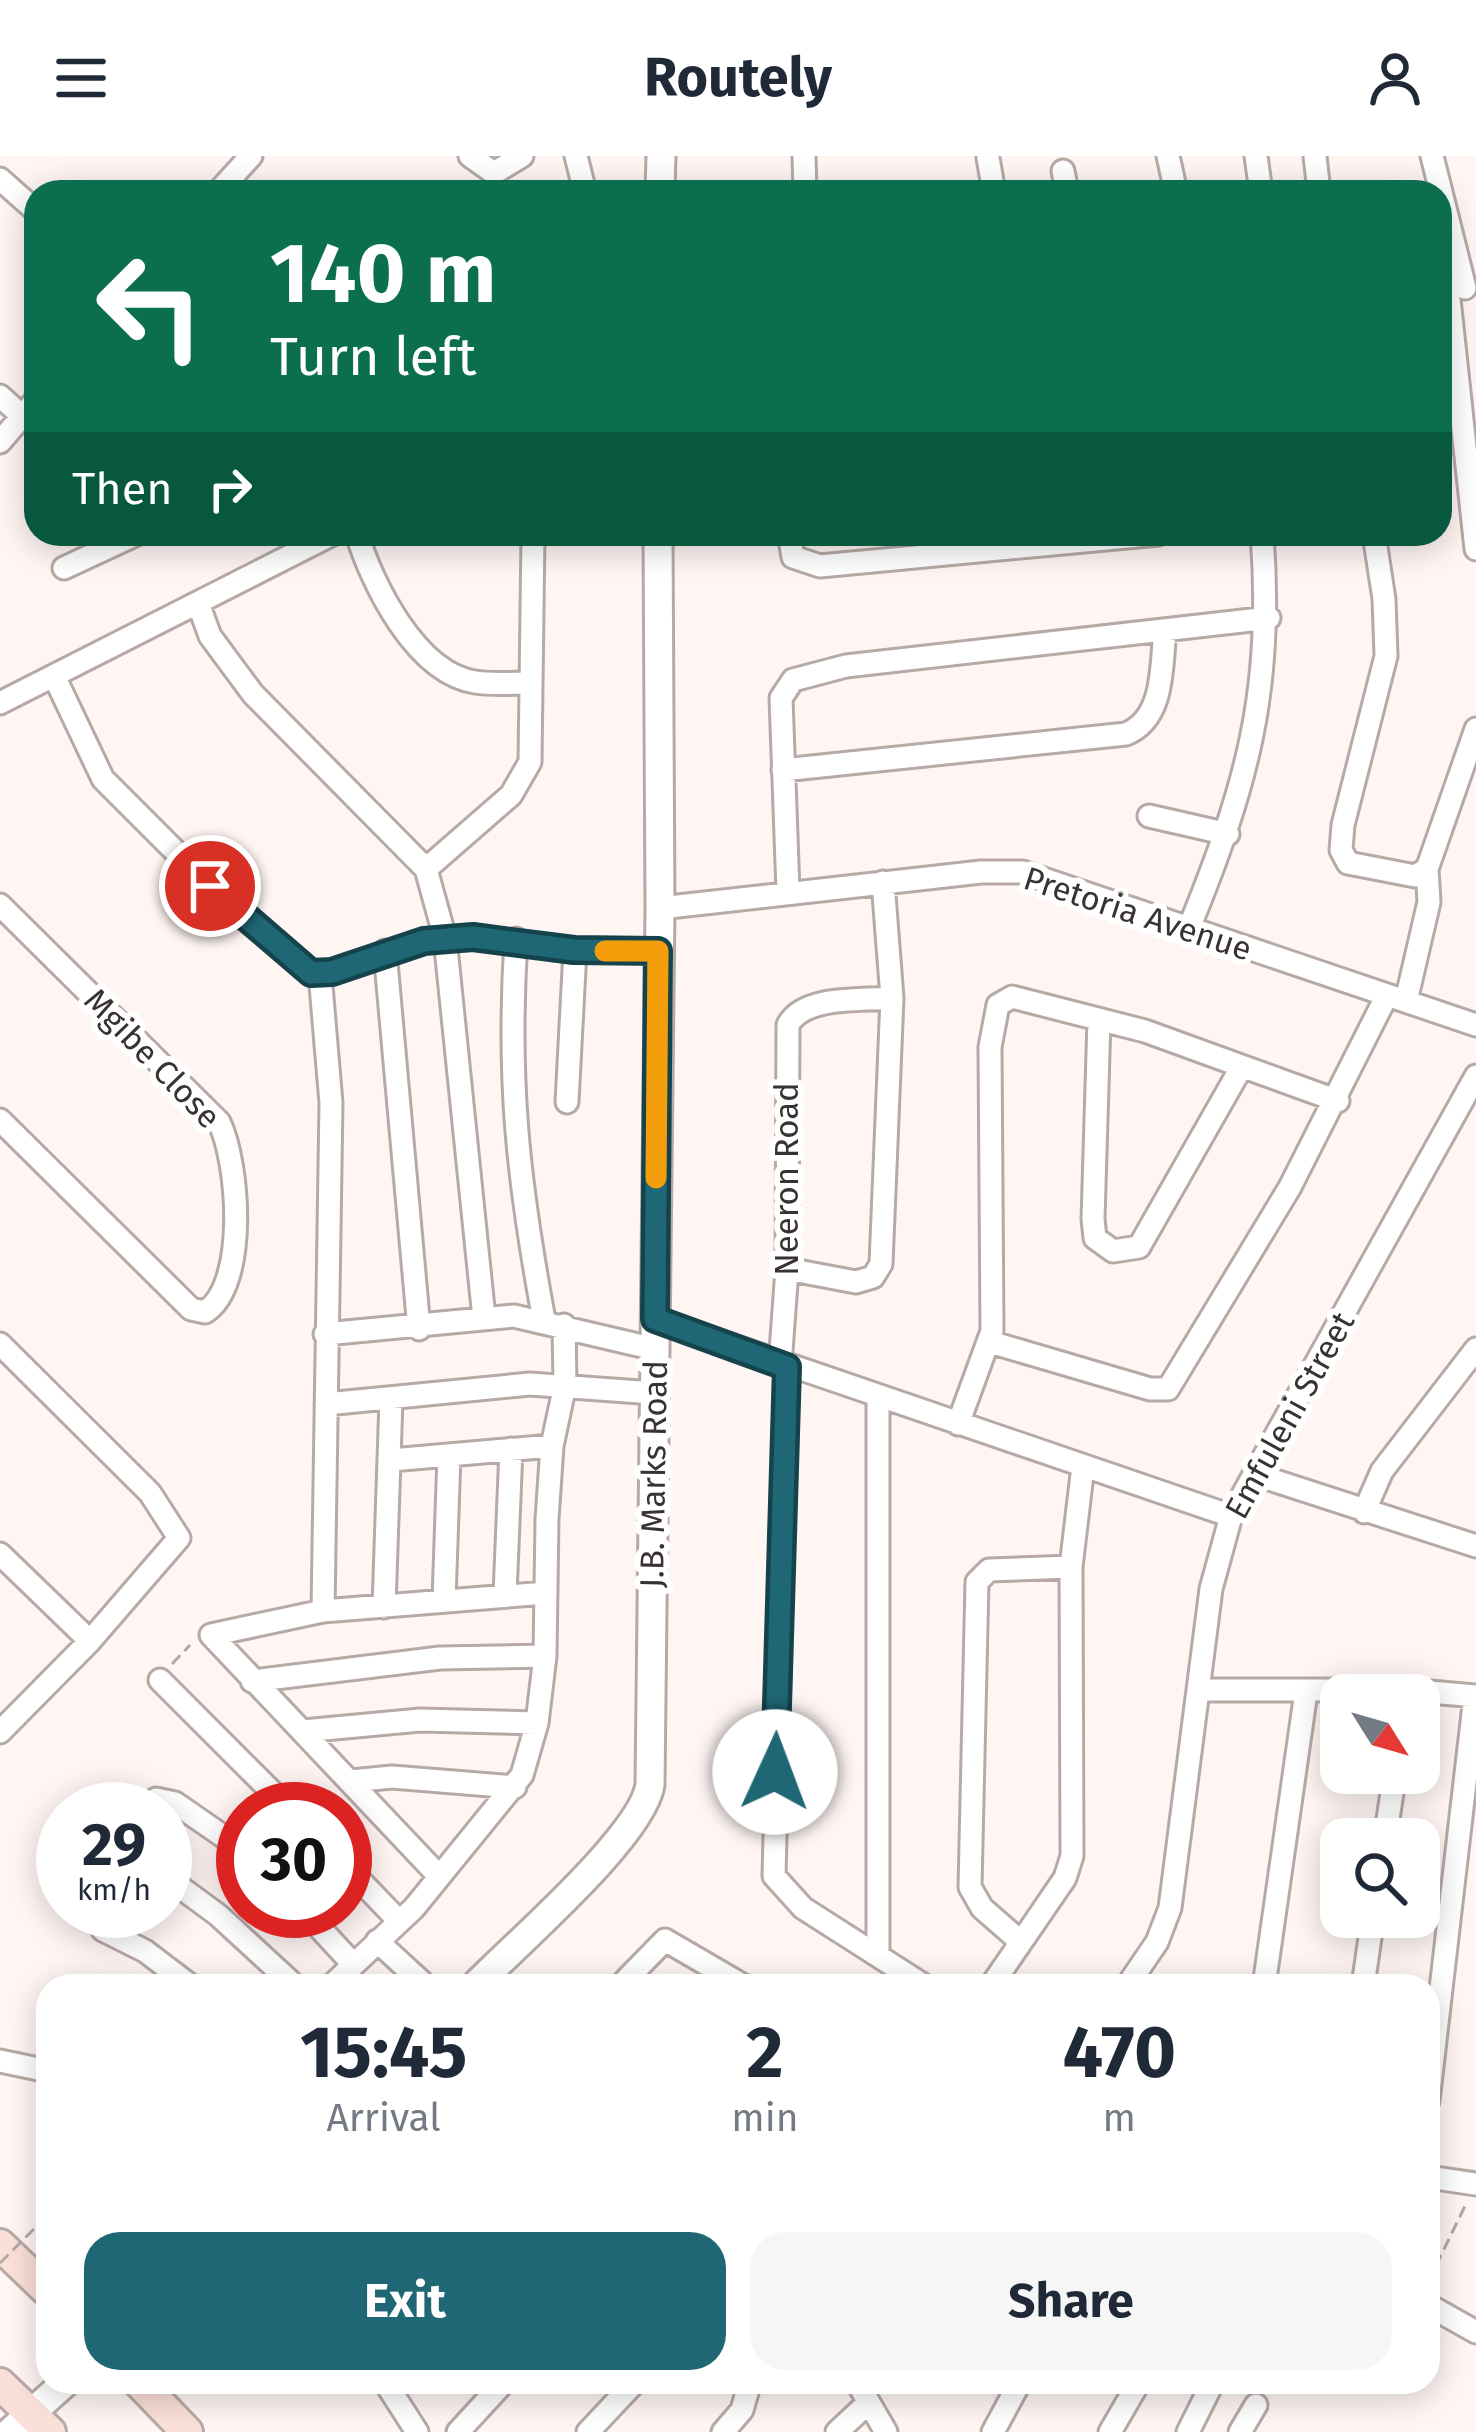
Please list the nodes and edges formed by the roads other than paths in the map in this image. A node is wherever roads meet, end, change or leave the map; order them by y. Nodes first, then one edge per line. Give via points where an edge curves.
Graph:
1 (217, 156) edge
2 (470, 156) edge
3 (516, 160) edge
4 (243, 164) edge
5 (0, 179) edge
6 (24, 200) edge
7 (1457, 289) edge
8 (24, 414) edge
9 (0, 442) edge
10 (111, 546) edge
11 (310, 546) edge
12 (363, 546) edge
13 (533, 546) edge
14 (658, 546) edge
15 (791, 546) edge
16 (1032, 546) edge
17 (1263, 546) edge
18 (1376, 546) edge
19 (1476, 549) edge
20 (64, 568) dead end
21 (198, 603) junction
22 (1269, 618) junction
23 (1166, 630) junction
24 (55, 677) junction
25 (531, 683) junction
26 (0, 703) edge
27 (1476, 729) edge
28 (783, 770) junction
29 (1149, 816) dead end
30 (1228, 834) junction
31 (426, 869) junction
32 (1427, 869) junction
33 (883, 882) junction
34 (788, 891) junction
35 (0, 905) edge
36 (660, 908) junction
37 (1190, 928) junction
38 (445, 938) junction
39 (516, 938) junction
40 (574, 950) junction
41 (385, 951) junction
42 (658, 951) junction
43 (320, 974) junction
44 (892, 998) junction
45 (1397, 998) junction
46 (1099, 1020) junction
47 (1476, 1025) edge
48 (1241, 1068) junction
49 (1476, 1076) edge
50 (1338, 1101) junction
51 (567, 1102) dead end
52 (0, 1120) edge
53 (787, 1269) junction
54 (484, 1318) junction
55 (655, 1319) junction
56 (554, 1322) junction
57 (418, 1329) junction
58 (326, 1334) junction
59 (990, 1342) junction
60 (0, 1344) edge
61 (655, 1349) junction
62 (1476, 1349) edge
63 (784, 1366) junction
64 (566, 1385) junction
65 (654, 1393) junction
66 (878, 1398) junction
67 (391, 1400) junction
68 (326, 1404) junction
69 (958, 1424) junction
70 (552, 1446) junction
71 (511, 1449) junction
72 (449, 1455) junction
73 (391, 1460) junction
74 (1083, 1466) junction
75 (1254, 1474) junction
76 (1364, 1512) junction
77 (1231, 1516) junction
78 (1476, 1546) edge
79 (0, 1554) edge
80 (1071, 1567) junction
81 (546, 1593) junction
82 (505, 1595) junction
83 (444, 1600) junction
84 (384, 1607) junction
85 (323, 1611) junction
86 (90, 1641) junction
87 (545, 1656) junction
88 (160, 1680) road end
89 (252, 1681) junction
90 (1198, 1690) junction
91 (1306, 1692) junction
92 (1320, 1692) edge
93 (1440, 1694) edge
94 (1476, 1696) edge
95 (537, 1724) junction
96 (303, 1731) junction
97 (0, 1732) edge
98 (351, 1781) junction
99 (262, 1782) edge
100 (515, 1787) junction
101 (437, 1874) junction
102 (372, 1894) edge
103 (192, 1896) edge
104 (399, 1922) junction
105 (119, 1938) edge
106 (329, 1938) edge
107 (1370, 1938) edge
108 (377, 1942) junction
109 (1021, 1942) junction
110 (878, 1954) junction
111 (353, 1964) junction
112 (176, 1974) edge
113 (282, 1974) edge
114 (343, 1974) edge
115 (413, 1974) edge
116 (487, 1974) edge
117 (632, 1974) edge
118 (723, 1974) edge
119 (907, 1974) edge
120 (999, 1974) edge
121 (1135, 1974) edge
122 (1266, 1974) edge
123 (1365, 1974) edge
124 (1440, 2000) edge
125 (0, 2061) edge
126 (36, 2068) edge
127 (1440, 2182) edge
128 (1471, 2194) edge
129 (0, 2245) edge
130 (36, 2278) edge
131 (1440, 2312) edge
132 (1476, 2332) edge
133 (0, 2384) edge
134 (58, 2394) edge
135 (70, 2394) edge
136 (151, 2394) edge
137 (171, 2394) edge
138 (393, 2394) edge
139 (492, 2394) edge
140 (624, 2394) edge
141 (746, 2394) edge
142 (862, 2394) edge
143 (1014, 2394) edge
144 (1131, 2394) edge
145 (1208, 2394) edge
146 (866, 2405) junction
147 (1256, 2405) dead end
148 (37, 2428) edge
149 (184, 2428) edge
150 (417, 2432) edge
151 (458, 2432) edge
152 (588, 2432) edge
153 (723, 2432) edge
154 (837, 2432) edge
155 (886, 2432) edge
156 (993, 2432) edge
157 (1110, 2432) edge
158 (1188, 2432) edge
159 (1240, 2432) edge

1 - 4 street
2 - 3 street via 494,173
5 - 6 street
7 - 19 street
8 - 9 street
10 - 20 street
11 - 21 street
12 - 25 street via 401,627 447,670 475,682
13 - 25 street
14 - 36 street, J.B. Marks Road
15 - 16 street via 793,557 820,566
17 - 22 street
18 - 32 street via 1385,656 1341,850 1355,868 1415,876
21 - 24 street
21 - 31 street via 210,636 253,694
22 - 23 street
22 - 30 street via 1259,720
23 - 28 street via 1156,700 1144,724 1126,734
23 - 28 street via 794,680 781,698
24 - 26 street
24 - 43 street via 103,779 233,909
25 - 31 street via 523,778
27 - 32 street
28 - 34 street
29 - 30 street
30 - 37 street
31 - 38 street
32 - 45 street via 1430,902
33 - 34 street, Pretoria Avenue
33 - 37 street, Pretoria Avenue via 1023,872
33 - 44 street
34 - 36 street, Pretoria Avenue
35 - 52 street, Mgibe Close via 219,1122 232,1156 234,1256 221,1298 205,1312 191,1309
36 - 42 street, J.B. Marks Road
37 - 45 street, Pretoria Avenue
38 - 39 street
38 - 41 street
38 - 54 street
39 - 40 street
39 - 56 street via 516,1160
40 - 42 street
40 - 51 street
41 - 43 street
41 - 57 street
42 - 55 street, J.B. Marks Road
43 - 58 street via 331,1102
44 - 53 street, Neeron Road via 793,1015 786,1035
44 - 53 street via 881,1264 856,1282
45 - 47 street, Pretoria Avenue
45 - 50 street
46 - 48 street
46 - 48 street via 1093,1219 1095,1238 1113,1251 1139,1247
46 - 59 street via 1012,998 992,1016
48 - 50 street
49 - 75 street, Emfuleni Street
50 - 59 street via 1168,1389
53 - 63 street, Neeron Road
54 - 56 street
54 - 57 street
55 - 61 street, J.B. Marks Road
55 - 63 street
56 - 61 street
56 - 64 street
57 - 58 street
58 - 68 street
59 - 69 street
60 - 86 street via 150,1492 178,1530 170,1552
61 - 65 street, J.B. Marks Road
62 - 76 street via 1382,1472
63 - 66 street
63 - 110 street, Neeron Road via 774,1876 803,1908
64 - 65 street
64 - 67 street
64 - 70 street
65 - 116 street, J.B. Marks Road via 647,1804
66 - 69 street
66 - 110 street
67 - 68 street
67 - 73 street
68 - 85 street
69 - 74 street
70 - 71 street
70 - 81 street
71 - 72 street
71 - 82 street
72 - 73 street
72 - 83 street
73 - 84 street
74 - 77 street
74 - 80 street
75 - 76 street
75 - 77 street, Emfuleni Street
76 - 78 street
77 - 90 street, Emfuleni Street via 1214,1569
79 - 86 street
80 - 109 street via 1072,1856
80 - 109 street via 988,1570 975,1594 970,1888
81 - 82 street
81 - 87 street
82 - 83 street
83 - 84 street
84 - 85 street
85 - 89 street via 211,1635
86 - 97 street
87 - 89 street via 440,1658
87 - 95 street
88 - 99 street
89 - 96 street
90 - 91 street
90 - 121 street, Emfuleni Street via 1170,1908
91 - 92 street
91 - 122 street
93 - 94 street
94 - 124 street
95 - 96 street via 420,1720
95 - 100 street
96 - 98 street
98 - 100 street
98 - 101 street
100 - 101 street
101 - 104 street
102 - 104 street
103 - 113 street
104 - 108 street
105 - 112 street
106 - 111 street
107 - 123 street
108 - 111 street
108 - 115 street
109 - 120 street
110 - 119 street, Neeron Road
111 - 114 street
117 - 118 street via 665,1940
125 - 126 street
127 - 128 street
129 - 130 main road
131 - 132 street
133 - 148 main road
134 - 148 street
135 - 148 street
136 - 149 main road
137 - 149 street
138 - 150 street
139 - 151 street
140 - 152 street
141 - 153 street
142 - 146 street
143 - 156 street
144 - 157 street
145 - 158 street
146 - 154 street
146 - 155 street
147 - 159 street

